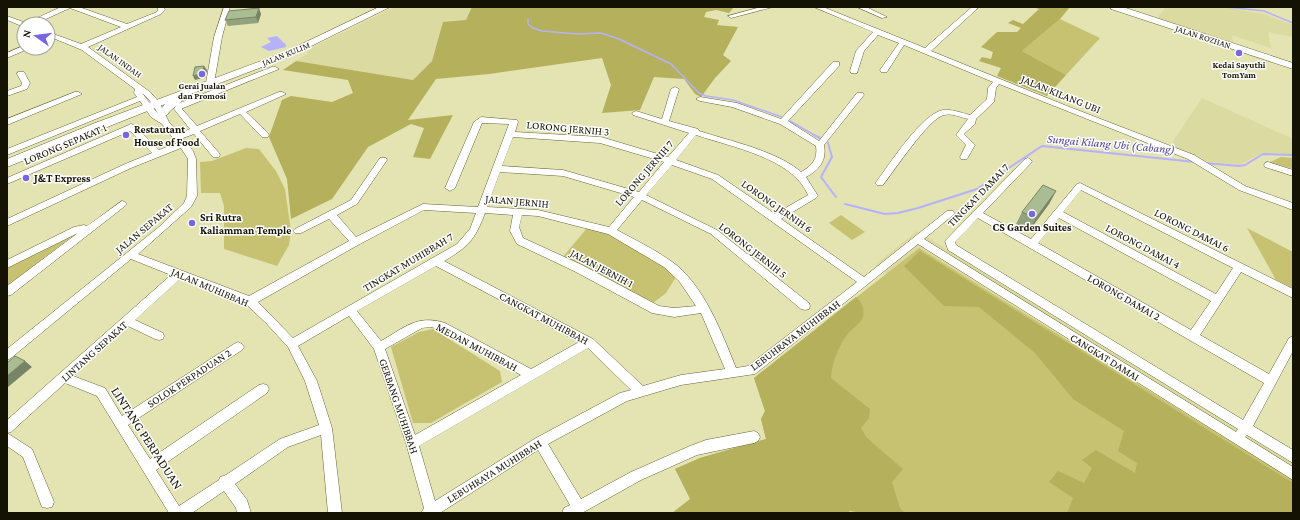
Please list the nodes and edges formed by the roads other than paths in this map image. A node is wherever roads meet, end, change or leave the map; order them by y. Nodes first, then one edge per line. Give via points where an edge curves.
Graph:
1 (67, 7) edge
2 (73, 7) edge
3 (161, 7) edge
4 (227, 7) edge
5 (386, 7) edge
6 (770, 7) edge
7 (817, 7) edge
8 (838, 7) edge
9 (860, 7) edge
10 (976, 7) edge
11 (1114, 7) edge
12 (829, 12) junction
13 (47, 16) edge
14 (731, 16) dead end
15 (884, 17) dead end
16 (127, 27) junction
17 (878, 32) junction
18 (56, 38) edge
19 (903, 42) junction
20 (82, 47) junction
21 (926, 51) junction
22 (836, 64) dead end
23 (1293, 66) edge
24 (275, 69) dead end
25 (244, 70) junction
26 (884, 70) dead end
27 (854, 71) dead end
28 (21, 74) dead end
29 (998, 81) junction
30 (210, 83) junction
31 (675, 89) dead end
32 (7, 94) edge
33 (78, 94) dead end
34 (182, 94) junction
35 (282, 94) dead end
36 (860, 95) dead end
37 (700, 99) dead end
38 (151, 105) junction
39 (241, 111) junction
40 (636, 113) dead end
41 (972, 118) junction
42 (665, 121) junction
43 (7, 122) edge
44 (783, 122) junction
45 (194, 130) junction
46 (695, 131) junction
47 (509, 134) junction
48 (265, 135) dead end
49 (180, 140) junction
50 (820, 145) junction
51 (7, 152) edge
52 (158, 154) junction
53 (216, 155) dead end
54 (964, 157) dead end
55 (383, 160) dead end
56 (1028, 161) dead end
57 (670, 162) junction
58 (7, 163) edge
59 (1268, 165) dead end
60 (7, 166) edge
61 (496, 169) junction
62 (1293, 173) edge
63 (800, 176) junction
64 (7, 180) edge
65 (880, 183) dead end
66 (450, 188) dead end
67 (641, 196) junction
68 (122, 204) dead end
69 (1293, 207) edge
70 (481, 210) junction
71 (950, 212) dead end
72 (518, 213) junction
73 (1057, 213) junction
74 (331, 214) junction
75 (977, 214) junction
76 (774, 219) junction
77 (7, 223) edge
78 (88, 230) junction
79 (298, 231) dead end
80 (611, 231) junction
81 (918, 240) junction
82 (355, 242) junction
83 (1032, 244) junction
84 (951, 247) joint
85 (130, 255) junction
86 (436, 261) junction
87 (7, 264) edge
88 (1239, 267) junction
89 (180, 273) junction
90 (864, 282) junction
91 (7, 292) edge
92 (1293, 294) edge
93 (1218, 300) junction
94 (250, 301) junction
95 (805, 306) dead end
96 (704, 308) junction
97 (350, 310) junction
98 (127, 321) junction
99 (159, 336) dead end
100 (1193, 337) junction
101 (1293, 341) edge
102 (589, 342) junction
103 (292, 344) junction
104 (238, 347) dead end
105 (379, 347) junction
106 (7, 355) edge
107 (732, 373) junction
108 (531, 375) junction
109 (64, 378) junction
110 (1270, 381) junction
111 (263, 389) dead end
112 (640, 391) junction
113 (121, 423) junction
114 (1245, 427) junction
115 (7, 428) edge
116 (326, 428) junction
117 (754, 437) dead end
118 (7, 439) edge
119 (1238, 440) junction
120 (540, 442) junction
121 (412, 443) junction
122 (1293, 457) edge
123 (148, 468) junction
124 (1293, 474) edge
125 (225, 481) junction
126 (47, 502) dead end
127 (573, 510) edge
128 (429, 512) edge
129 (176, 513) edge
130 (180, 513) edge
131 (244, 513) edge
132 (335, 513) edge

1 - 13 street
2 - 16 street
3 - 16 street via 159,13
4 - 30 street via 218,37
5 - 25 main road, JALAN KULIM via 304,47
6 - 14 street
7 - 12 street, JALAN KILANG UBI
8 - 12 street
9 - 15 street
10 - 21 street
11 - 23 main road, JALAN ROZHAN
12 - 17 street, JALAN KILANG UBI
16 - 20 street
17 - 19 street, JALAN KILANG UBI
17 - 27 street via 864,44
18 - 20 street, JALAN INDAH
19 - 21 street, JALAN KILANG UBI
19 - 26 street
20 - 38 street, JALAN INDAH
21 - 29 street, JALAN KILANG UBI
22 - 44 street
24 - 45 street via 180,106 178,109
25 - 30 main road, JALAN KULIM
25 - 38 main road via 166,108
28 - 32 street via 26,83 24,87
29 - 41 street via 992,88 991,100
29 - 69 street, JALAN KILANG UBI via 1191,157 1242,188
30 - 34 main road, JALAN KULIM
31 - 42 street
33 - 43 street
34 - 38 main road, JALAN KULIM
34 - 38 main road via 163,96
35 - 39 street
36 - 50 street
37 - 44 street via 734,105
38 - 49 street, JALAN SEPAKAT
38 - 51 street, JALAN KULIM via 131,102
38 - 58 main road, JALAN KULIM
38 - 60 main road via 139,115
39 - 45 street
39 - 48 street
40 - 42 street, LORONG JERNIH 7
41 - 54 street via 972,122 960,135 971,145
41 - 65 street via 947,112 935,114
42 - 46 street, LORONG JERNIH 7
44 - 50 street
45 - 49 street
45 - 53 street
46 - 57 street, LORONG JERNIH 7
46 - 63 street, LORONG JERNIH 7 via 779,160
47 - 57 street, LORONG JERNIH 3 via 601,140
47 - 61 street, TINGKAT MUHIBBAH 7
47 - 66 street, TINGKAT MUHIBBAH 7 via 514,122 478,122
49 - 52 street
49 - 85 street, JALAN SEPAKAT via 192,159 192,196 188,205 178,215
50 - 63 street via 821,159 818,164
52 - 64 street, LORONG SEPAKAT 1 via 131,127
52 - 77 street
55 - 74 street via 354,202
56 - 75 street, TINGKAT DAMAI 7
57 - 67 street, LORONG JERNIH 7
57 - 76 street, LORONG JERNIH 6 via 715,178
59 - 62 street
61 - 67 street, LORONG JERNIH 5 via 563,173
61 - 70 street, TINGKAT MUHIBBAH 7
63 - 76 street, LORONG JERNIH 7 via 814,196
67 - 80 street, LORONG JERNIH 7
67 - 95 street, LORONG JERNIH 5 via 714,232
68 - 78 street
70 - 72 street, JALAN JERNIH
70 - 82 street, JALAN JERNIH via 423,207
70 - 86 street, TINGKAT MUHIBBAH 7 via 474,230 460,247
71 - 81 street, LEBUHRAYA MUHIBBAH
72 - 80 street, JALAN JERNIH via 538,213
72 - 96 street, JALAN JERNIH 1 via 514,228 515,235 520,241 578,268 656,310 678,314
73 - 83 street
73 - 88 street, LORONG DAMAI 6 via 1080,186
73 - 93 street, LORONG DAMAI 4
74 - 79 street
74 - 82 street
75 - 83 street, LORONG DAMAI 2
75 - 84 street, TINGKAT DAMAI 7 via 950,241
76 - 90 street, LORONG JERNIH 6
78 - 87 street via 78,229
78 - 91 street
80 - 96 street, JALAN JERNIH via 668,264 683,278
81 - 90 street, LEBUHRAYA MUHIBBAH
81 - 119 street, CANGKAT DAMAI
82 - 94 street, JALAN JERNIH
83 - 100 street, LORONG DAMAI 2
84 - 114 street, CANGKAT DAMAI
85 - 89 street, JALAN MUHIBBAH
85 - 106 street, JALAN SEPAKAT
86 - 97 street, TINGKAT MUHIBBAH 7
86 - 102 street, CANGKAT MUHIBBAH
88 - 92 street, LORONG DAMAI 6
88 - 93 street
89 - 94 street, JALAN MUHIBBAH
89 - 98 street, LINTANG SEPAKAT
90 - 107 street, LEBUHRAYA MUHIBBAH via 750,371
93 - 100 street
94 - 103 street, JALAN MUHIBBAH
96 - 107 street, JALAN JERNIH
97 - 103 street, TINGKAT MUHIBBAH 7
97 - 105 street, GERBANG MUHIBBAH
98 - 99 street
98 - 109 street, LINTANG SEPAKAT
100 - 110 street, LORONG DAMAI 2
101 - 110 street
102 - 108 street, MEDAN MUHIBBAH
102 - 112 street, CANGKAT MUHIBBAH
103 - 116 street, JALAN MUHIBBAH via 311,381
104 - 113 street, SOLOK PERPADUAN 2
105 - 108 street, MEDAN MUHIBBAH via 420,324 431,323
105 - 121 street, GERBANG MUHIBBAH
107 - 112 street, LEBUHRAYA MUHIBBAH via 681,380
108 - 121 street, MEDAN MUHIBBAH
109 - 113 street, LINTANG PERPADUAN via 101,392
109 - 115 street, LINTANG SEPAKAT
110 - 114 street
111 - 123 street
112 - 120 street, LEBUHRAYA MUHIBBAH
113 - 123 street, LINTANG PERPADUAN
114 - 119 street
114 - 122 street, CANGKAT DAMAI
116 - 125 street via 284,443
116 - 132 street, JALAN MUHIBBAH
117 - 127 street via 694,450 636,476
118 - 126 street via 28,453
119 - 124 street, CANGKAT DAMAI
120 - 127 street
120 - 128 street, LEBUHRAYA MUHIBBAH
121 - 128 street, GERBANG MUHIBBAH
123 - 129 street, LINTANG PERPADUAN
125 - 130 street
125 - 131 street via 242,505

